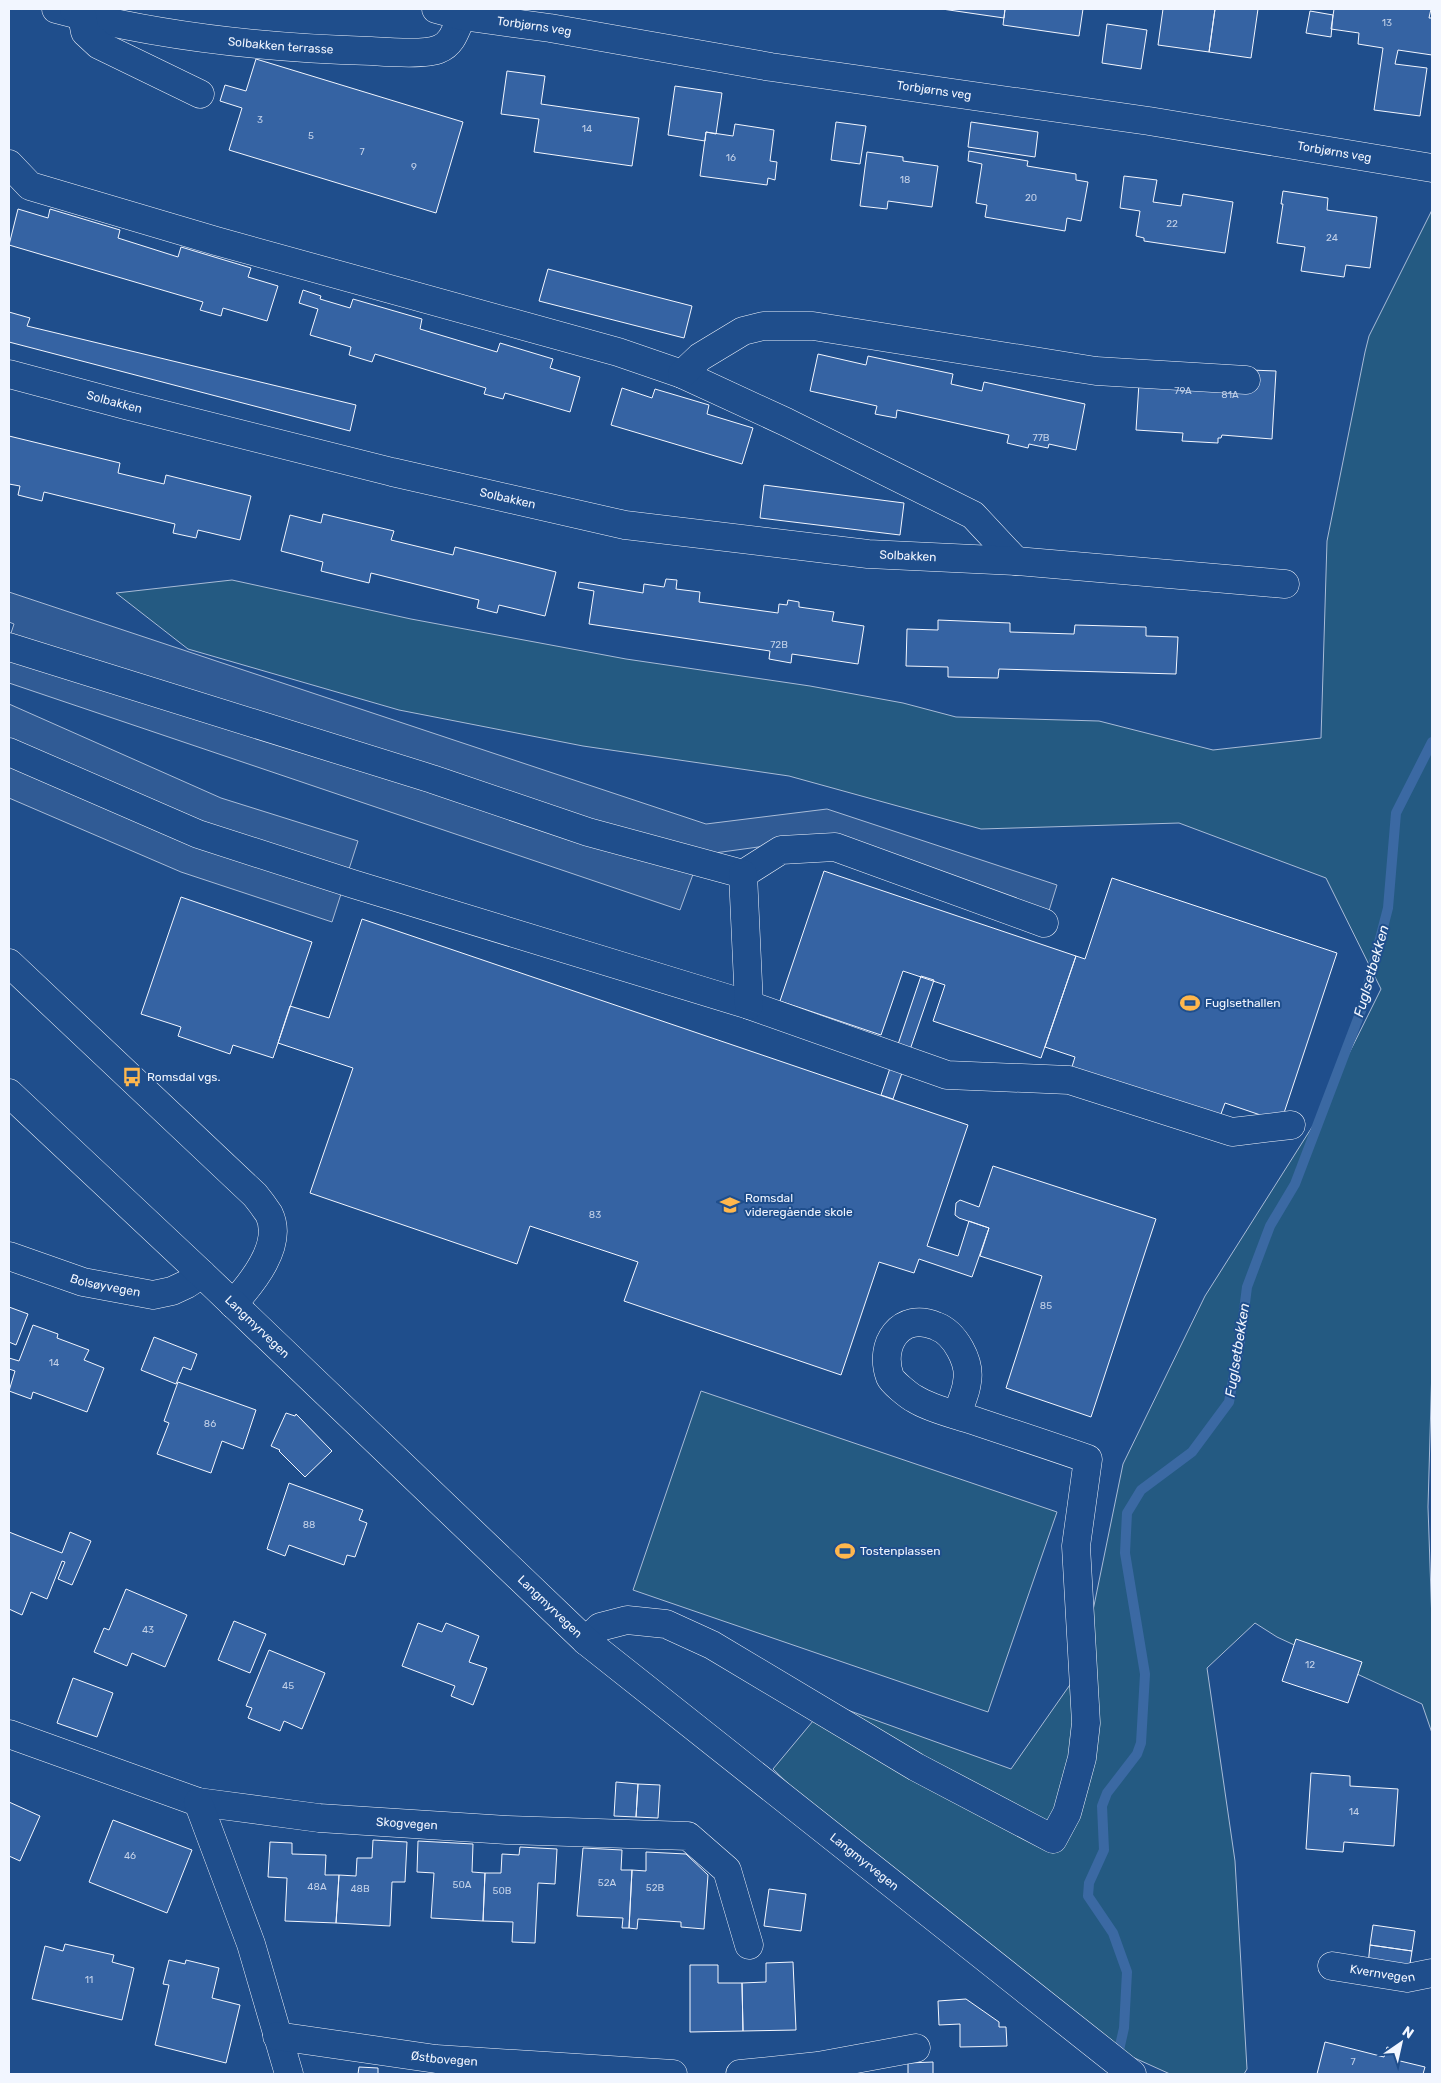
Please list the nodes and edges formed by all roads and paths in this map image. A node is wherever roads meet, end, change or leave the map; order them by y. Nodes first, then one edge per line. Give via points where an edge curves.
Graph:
1 (56, 9) edge
2 (436, 9) edge
3 (78, 12) edge
4 (462, 16) junction
5 (200, 94) dead end
6 (9, 164) edge
7 (1432, 168) edge
8 (9, 374) edge
9 (682, 374) junction
10 (1246, 380) dead end
11 (1016, 561) junction
12 (1286, 584) dead end
13 (9, 647) edge
14 (9, 752) edge
15 (743, 874) junction
16 (1044, 924) dead end
17 (9, 963) edge
18 (749, 1005) junction
19 (9, 1093) edge
20 (1291, 1125) dead end
21 (9, 1256) edge
22 (202, 1274) junction
23 (233, 1304) junction
24 (957, 1415) dead end
25 (586, 1641) junction
26 (9, 1734) edge
27 (198, 1802) junction
28 (749, 1944) dead end
29 (1332, 1966) dead end
30 (1432, 1973) edge
31 (277, 2036) junction
32 (916, 2048) dead end
33 (289, 2074) edge
34 (674, 2074) edge
35 (740, 2074) edge
36 (1132, 2074) edge

1 - 3 street, Solbakken terrasse
2 - 4 street, Torbjørns veg
3 - 4 street, Solbakken terrasse via 178,35 298,49 409,52 439,50 451,41
3 - 5 street via 86,32 99,45
4 - 7 street, Torbjørns veg via 771,67 1149,121
6 - 9 street via 30,186 618,352
8 - 11 street, Solbakken via 392,472 625,525 868,554
9 - 10 street via 700,357 743,331 763,326 813,326 1096,371
9 - 11 street via 974,515
11 - 12 street, Solbakken
13 - 15 street via 432,779 588,832
14 - 18 street via 198,834
15 - 16 street via 780,850 835,847
15 - 18 street
17 - 23 street via 256,1195 270,1216 272,1234 268,1253 255,1279
18 - 20 street via 947,1075 1069,1080 1232,1132
19 - 22 street, Langmyrvegen
21 - 22 street, Bolsøyvegen via 83,1282 153,1295 172,1291
22 - 23 street, Langmyrvegen
23 - 25 street, Langmyrvegen
24 - 25 street via 1088,1459 1076,1546 1086,1723 1082,1758 1067,1813 1053,1839 916,1767 712,1645 666,1624 627,1620 600,1627
25 - 36 street, Langmyrvegen
26 - 27 street, Skogvegen
27 - 28 street, Skogvegen via 319,1818 507,1830 688,1836 727,1870
27 - 31 street via 251,1944
29 - 30 street, Kvernvegen via 1407,1978
31 - 33 street
31 - 34 street, Østbovegen via 436,2059
32 - 35 street via 818,2066

